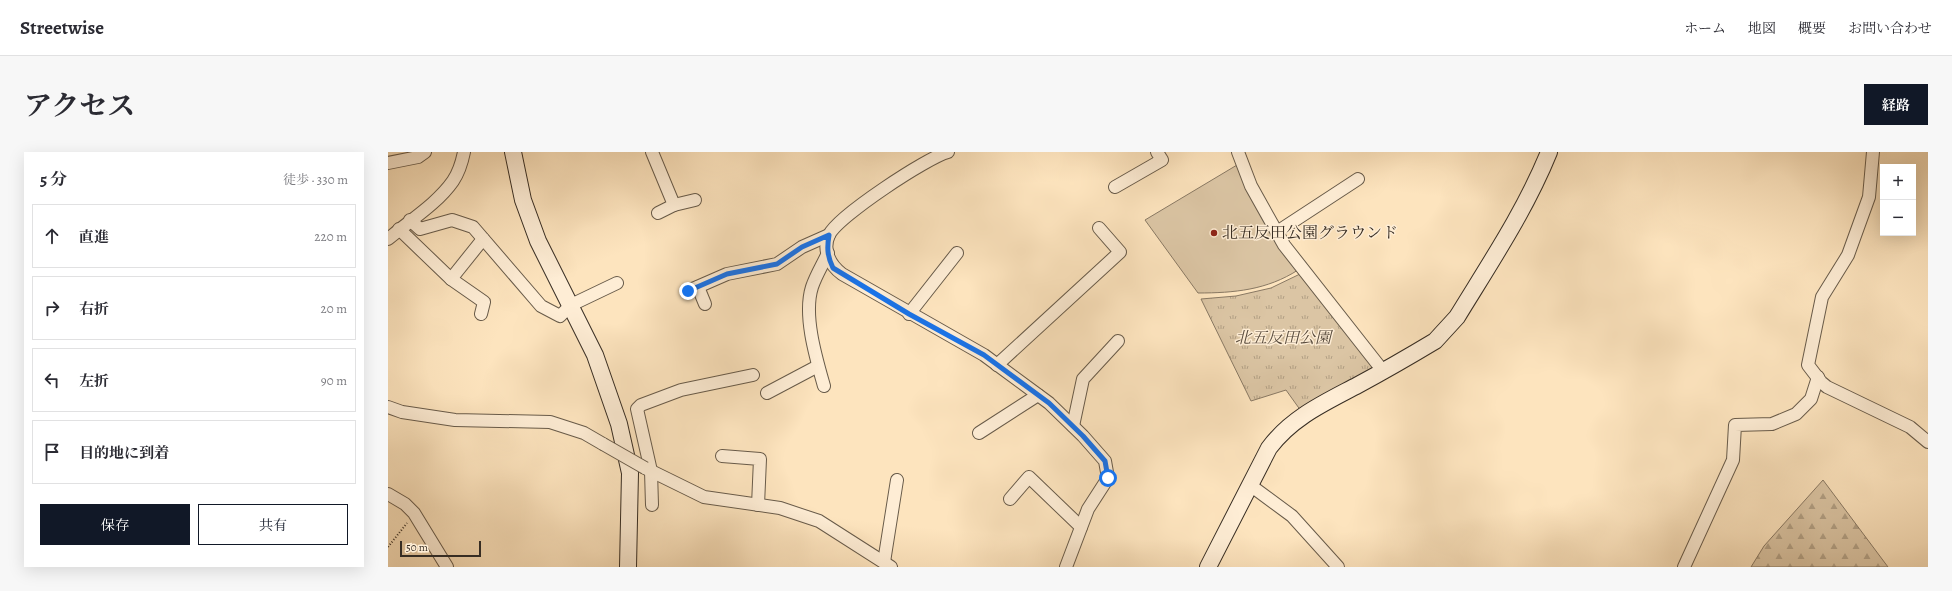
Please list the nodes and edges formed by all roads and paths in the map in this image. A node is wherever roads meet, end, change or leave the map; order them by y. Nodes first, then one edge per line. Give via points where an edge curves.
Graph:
1 (425, 152) edge
2 (464, 152) edge
3 (513, 152) edge
4 (652, 152) edge
5 (944, 152) edge
6 (1157, 152) edge
7 (1238, 152) edge
8 (1549, 152) edge
9 (1873, 152) edge
10 (388, 163) edge
11 (1358, 179) dead end
12 (1115, 187) dead end
13 (695, 200) dead end
14 (674, 205) junction
15 (658, 213) dead end
16 (410, 220) junction
17 (1099, 228) dead end
18 (399, 229) junction
19 (1277, 232) junction
20 (829, 235) junction
21 (388, 239) edge
22 (483, 239) junction
23 (828, 253) junction
24 (957, 254) dead end
25 (451, 279) junction
26 (617, 284) dead end
27 (705, 304) dead end
28 (571, 305) junction
29 (480, 314) dead end
30 (909, 314) junction
31 (1118, 341) dead end
32 (997, 365) junction
33 (818, 366) junction
34 (1383, 371) junction
35 (753, 375) dead end
36 (1818, 377) junction
37 (824, 386) dead end
38 (767, 393) dead end
39 (1038, 395) junction
40 (388, 406) edge
41 (1073, 426) junction
42 (979, 433) dead end
43 (1928, 442) edge
44 (722, 456) dead end
45 (648, 470) junction
46 (897, 480) dead end
47 (1250, 485) junction
48 (388, 494) edge
49 (1010, 499) dead end
50 (652, 505) dead end
51 (758, 505) junction
52 (414, 513) junction
53 (1082, 527) junction
54 (388, 548) edge
55 (887, 565) edge
56 (447, 567) edge
57 (628, 567) edge
58 (1066, 567) edge
59 (1208, 567) edge
60 (1338, 567) edge
61 (1684, 567) edge

1 - 10 street via 418,157
2 - 16 street via 453,181
3 - 28 street via 523,200 538,241
4 - 14 street
5 - 20 street via 883,188 838,223
6 - 12 street via 1162,160
7 - 19 street via 1250,186
8 - 34 street via 1518,217 1457,317 1435,341
9 - 36 street via 1869,197 1848,255 1822,297 1816,320 1808,365
11 - 19 street
13 - 14 street
14 - 15 street
16 - 18 street
16 - 22 street via 420,229 452,220 473,227
17 - 32 street via 1120,252
18 - 21 street
18 - 25 street
19 - 34 street via 1284,245
20 - 23 street via 826,247
20 - 27 street via 802,247 777,264 727,274 693,289
22 - 25 street
22 - 28 street via 541,306 560,316
23 - 30 street via 833,268
23 - 33 street via 812,288 808,309
24 - 30 street
25 - 29 street via 484,302
26 - 28 street
28 - 57 street via 595,355 608,390 630,473
30 - 32 street via 984,355
31 - 41 street via 1083,379
32 - 39 street
33 - 37 street
33 - 38 street
34 - 47 street via 1291,424 1269,448
35 - 45 street via 681,390 637,409
36 - 43 street via 1834,391 1910,427
36 - 61 street via 1811,399 1796,414 1772,424 1735,425 1733,460
39 - 41 street
39 - 42 street
40 - 45 street, bridge via 402,412 455,420 550,422 584,433
41 - 53 street via 1105,461 1108,478 1088,509
44 - 51 street via 760,459
45 - 50 street
45 - 51 street via 704,497
46 - 55 street
47 - 59 street
47 - 60 street via 1292,516
48 - 52 street
49 - 53 street via 1030,477
51 - 55 street via 780,508 819,521
52 - 54 path
52 - 56 street
53 - 58 street

